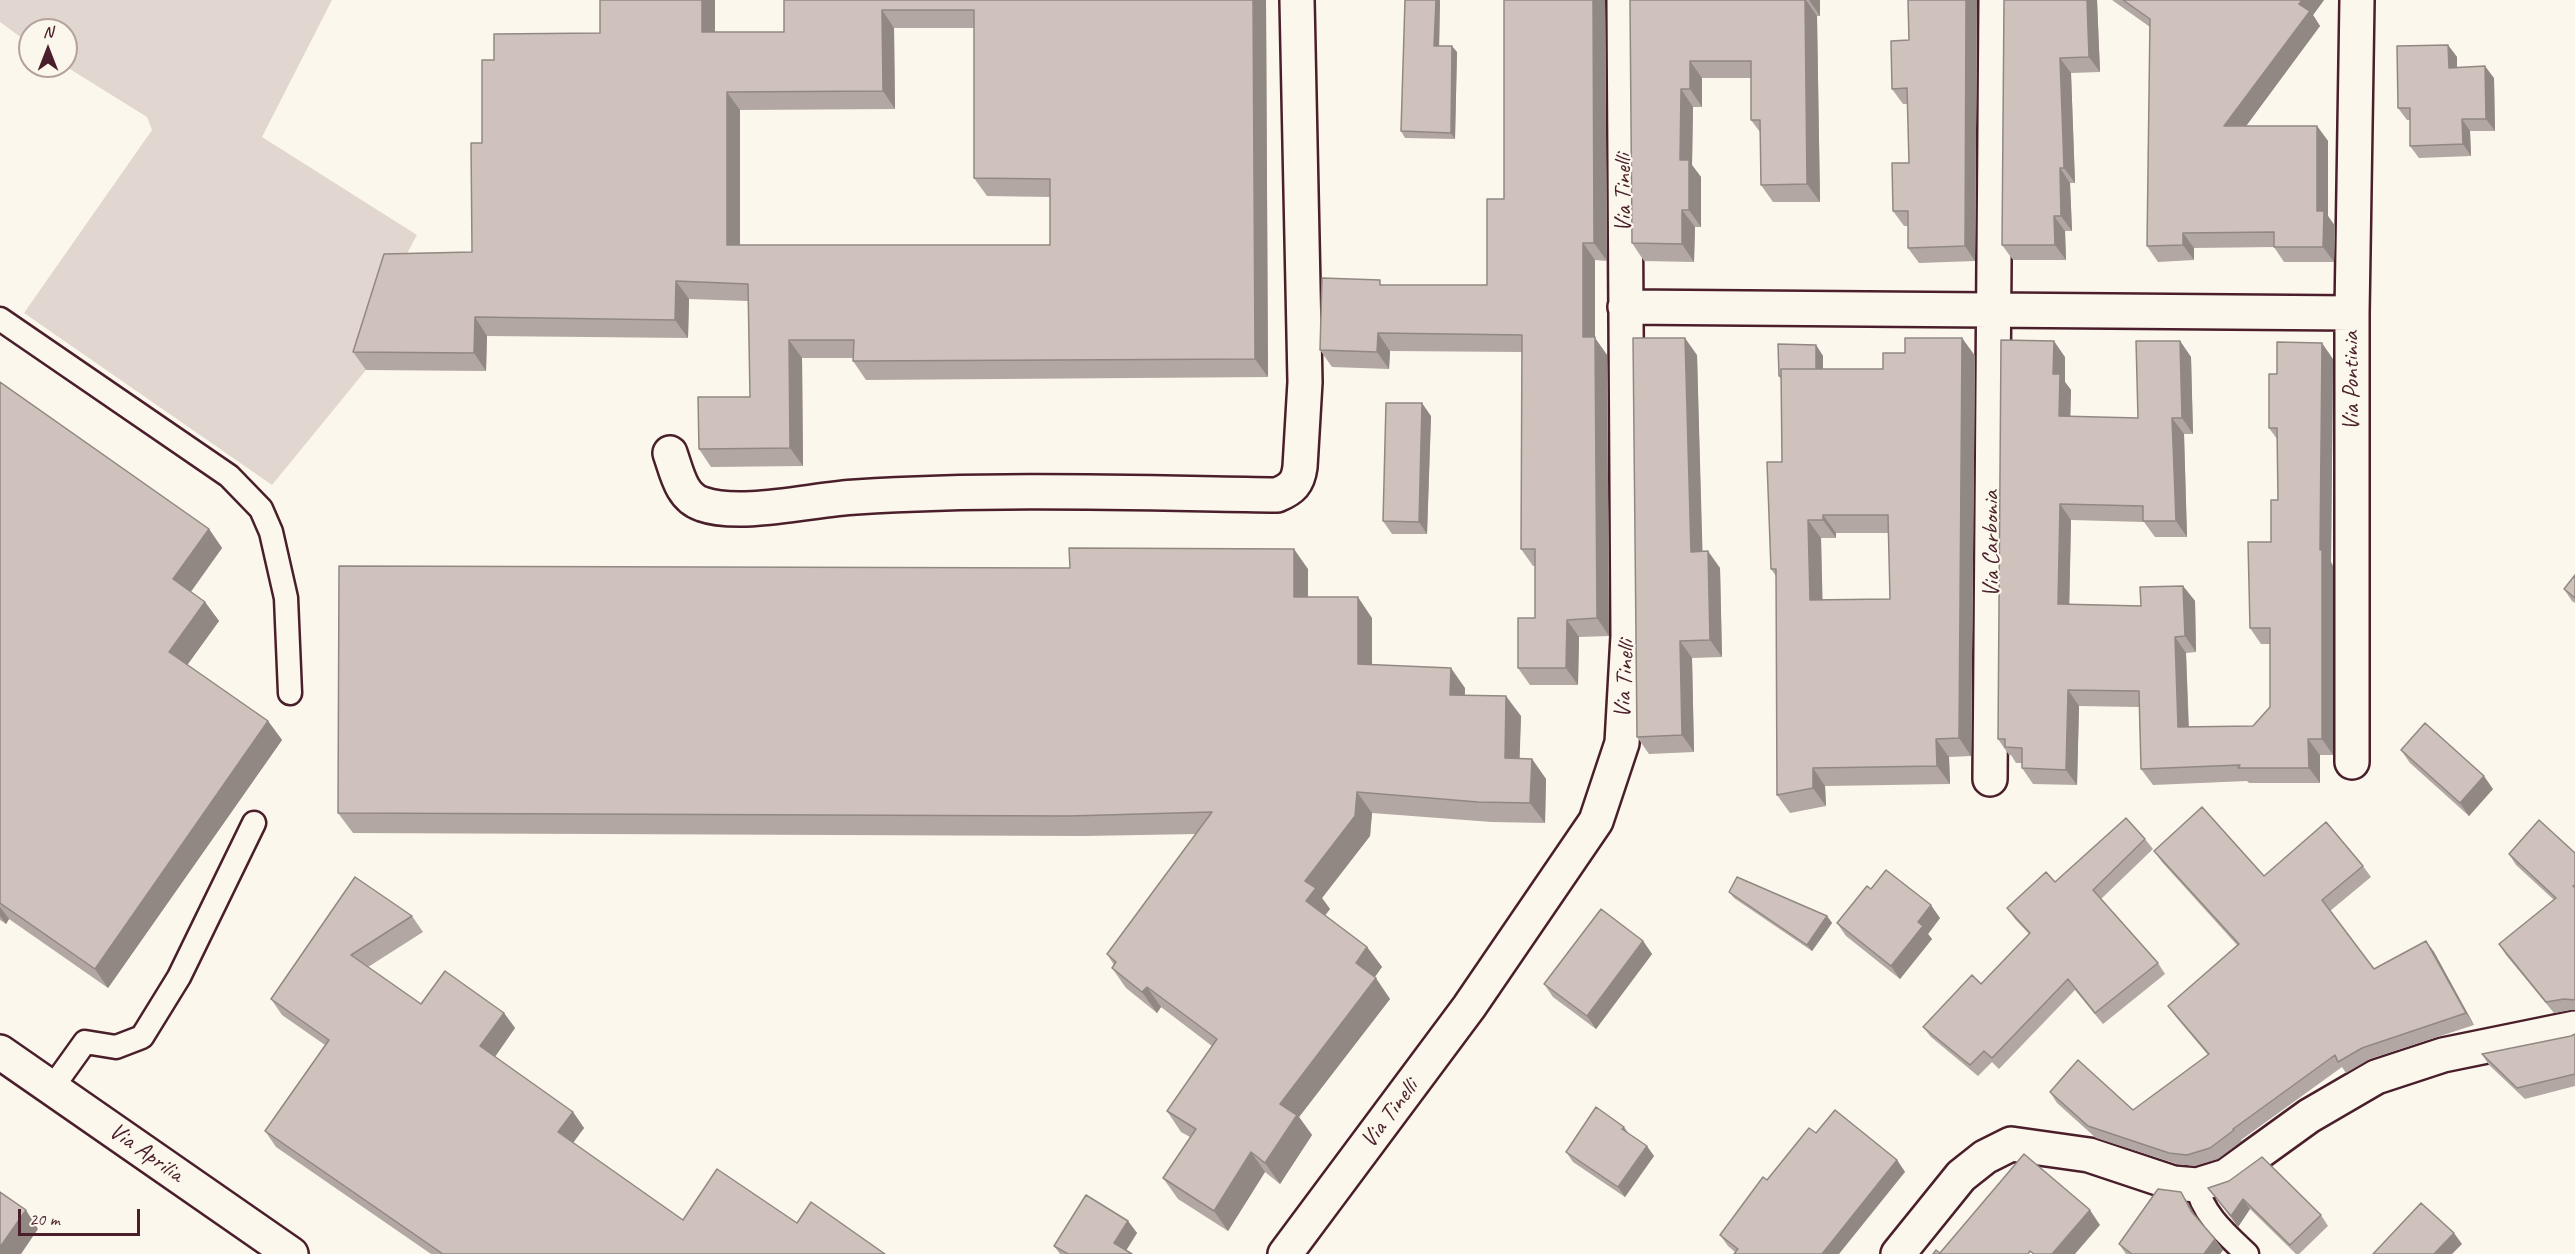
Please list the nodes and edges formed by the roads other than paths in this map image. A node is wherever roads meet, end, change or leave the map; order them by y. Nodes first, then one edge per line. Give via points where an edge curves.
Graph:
1 (1297, 0) edge
2 (1624, 0) edge
3 (1996, 0) edge
4 (2357, 0) edge
5 (1625, 307) junction
6 (1994, 309) junction
7 (2352, 313) junction
8 (0, 319) edge
9 (670, 453) dead end
10 (290, 693) dead end
11 (2352, 762) dead end
12 (1990, 779) dead end
13 (254, 823) dead end
14 (2575, 1028) edge
15 (3, 1058) edge
16 (52, 1088) junction
17 (2197, 1185) junction
18 (291, 1254) edge
19 (1286, 1254) edge
20 (1898, 1254) edge
21 (2247, 1254) edge

1 - 9 street via 1305,382 1300,467 1298,480 1289,490 1277,495 997,492 854,496 749,509 692,500 678,479
2 - 5 street, Via Tinelli
3 - 6 street, Via Carbonia
4 - 7 street, Via Pontinia
5 - 6 street
5 - 19 street, Via Tinelli via 1627,648 1622,744 1596,821 1469,1007
6 - 7 street
6 - 12 street, Via Carbonia
7 - 11 street, Via Pontinia
8 - 10 lane via 229,476 261,509 271,532 286,598
13 - 16 lane via 178,977 142,1037 116,1047 85,1042
14 - 17 street via 2442,1055 2376,1077 2309,1116 2226,1176
15 - 16 street, Via Aprilia
16 - 18 street, Via Aprilia
17 - 20 street via 2173,1183 2089,1155 2011,1144 1985,1157 1961,1176
17 - 21 lane via 2204,1206

